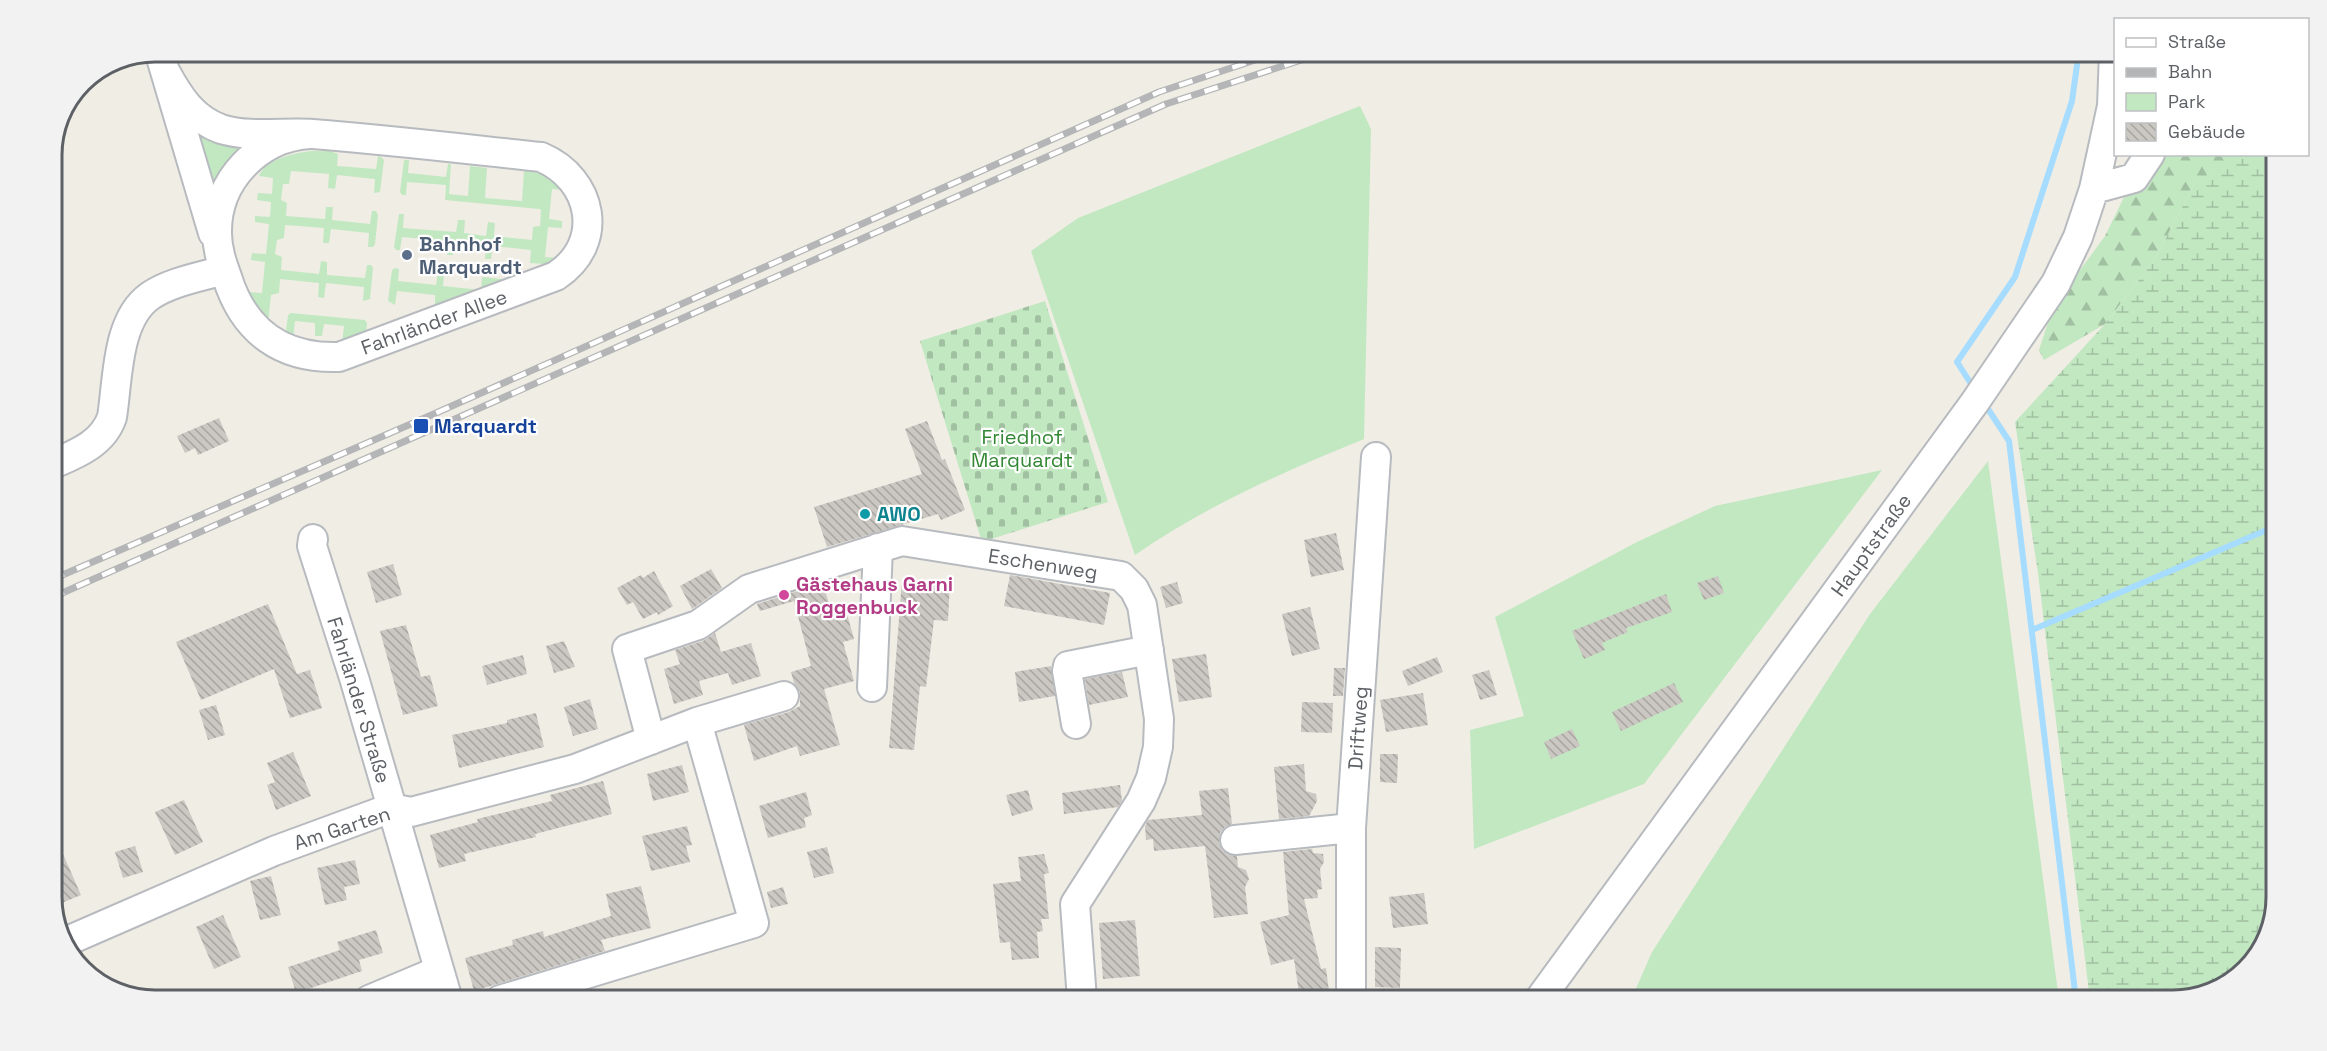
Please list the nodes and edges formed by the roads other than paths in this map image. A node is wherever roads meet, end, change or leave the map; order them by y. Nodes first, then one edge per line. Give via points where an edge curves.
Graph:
1 (162, 62) edge
2 (162, 62) edge
3 (2114, 62) edge
4 (310, 134) junction
5 (2149, 156) edge
6 (2094, 189) junction
7 (224, 270) junction
8 (1376, 457) dead end
9 (62, 459) edge
10 (313, 539) dead end
11 (878, 548) junction
12 (1149, 650) junction
13 (872, 687) dead end
14 (784, 696) dead end
15 (697, 722) junction
16 (1076, 724) dead end
17 (651, 740) junction
18 (391, 808) junction
19 (1351, 828) junction
20 (1235, 840) dead end
21 (71, 939) edge
22 (438, 971) junction
23 (393, 990) edge
24 (445, 990) edge
25 (533, 990) edge
26 (1081, 990) edge
27 (1351, 990) edge
28 (1546, 990) edge

1 - 4 street, Fahrländer Allee via 189,109 222,129
2 - 7 street, Fahrländer Allee
3 - 6 street, Hauptstraße via 2112,106
4 - 7 street, Fahrländer Allee via 288,137 267,146 233,177 218,220 217,243
4 - 7 street, Fahrländer Allee via 548,160 566,172 583,196 587,224 580,251 556,276 339,357 288,350 260,333 239,308
5 - 6 street via 2134,178
6 - 28 street, Hauptstraße via 2078,237 2056,283 1983,391
7 - 9 street via 165,288 138,306 124,334 108,428 101,438
8 - 19 street, Driftweg
10 - 18 street, Fahrländer Straße
11 - 12 street, Eschenweg via 902,541 1120,576 1134,589 1142,605
11 - 13 street
11 - 17 street, Eschenweg via 748,589 698,625 627,649
12 - 16 street via 1068,666
12 - 26 street, Eschenweg via 1159,719 1158,747 1141,801 1075,904
14 - 15 street, Am Garten
15 - 17 street, Am Garten
15 - 25 street via 754,923
17 - 18 street, Am Garten via 575,769 411,812
18 - 21 street, Am Garten via 274,851
18 - 22 street, Fahrländer Straße
19 - 20 street
19 - 27 street, Driftweg
22 - 23 street
22 - 24 street, Fahrländer Straße

